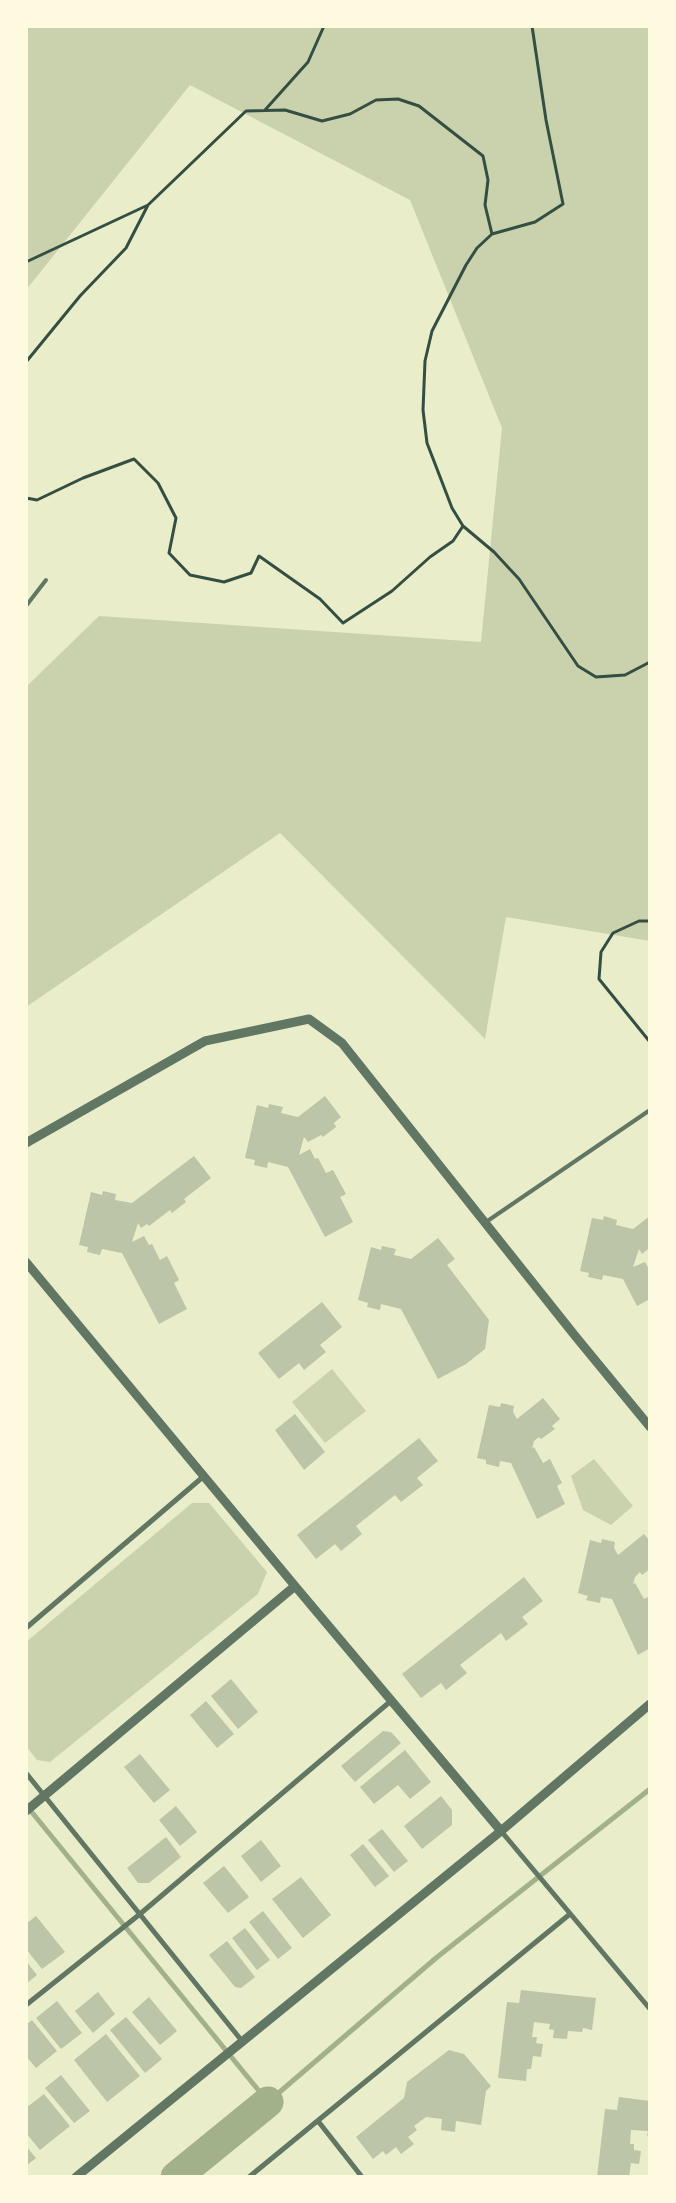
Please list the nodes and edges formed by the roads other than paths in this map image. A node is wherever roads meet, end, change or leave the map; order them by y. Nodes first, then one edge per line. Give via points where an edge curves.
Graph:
1 (46, 580) dead end
2 (26, 606) edge
3 (650, 1110) edge
4 (26, 1143) edge
5 (486, 1222) junction
6 (26, 1262) edge
7 (650, 1427) edge
8 (204, 1476) junction
9 (295, 1586) junction
10 (26, 1628) edge
11 (392, 1700) junction
12 (650, 1704) edge
13 (26, 1773) edge
14 (44, 1796) junction
15 (26, 1811) edge
16 (501, 1831) junction
17 (140, 1914) junction
18 (570, 1914) junction
19 (26, 2005) edge
20 (650, 2009) edge
21 (242, 2040) junction
22 (318, 2122) junction
23 (76, 2177) edge
24 (249, 2177) edge
25 (362, 2177) edge

1 - 2 lane
3 - 5 lane
4 - 5 street via 205,1042 309,1019 342,1043
5 - 7 street
6 - 8 street
8 - 9 street
8 - 10 street
9 - 11 street
9 - 14 street
11 - 16 street
11 - 17 street
12 - 16 street
13 - 14 street
14 - 15 street
14 - 17 street
16 - 18 street
16 - 21 street
17 - 19 street
17 - 21 street
18 - 20 street
18 - 22 street
21 - 23 street
22 - 24 street
22 - 25 street

